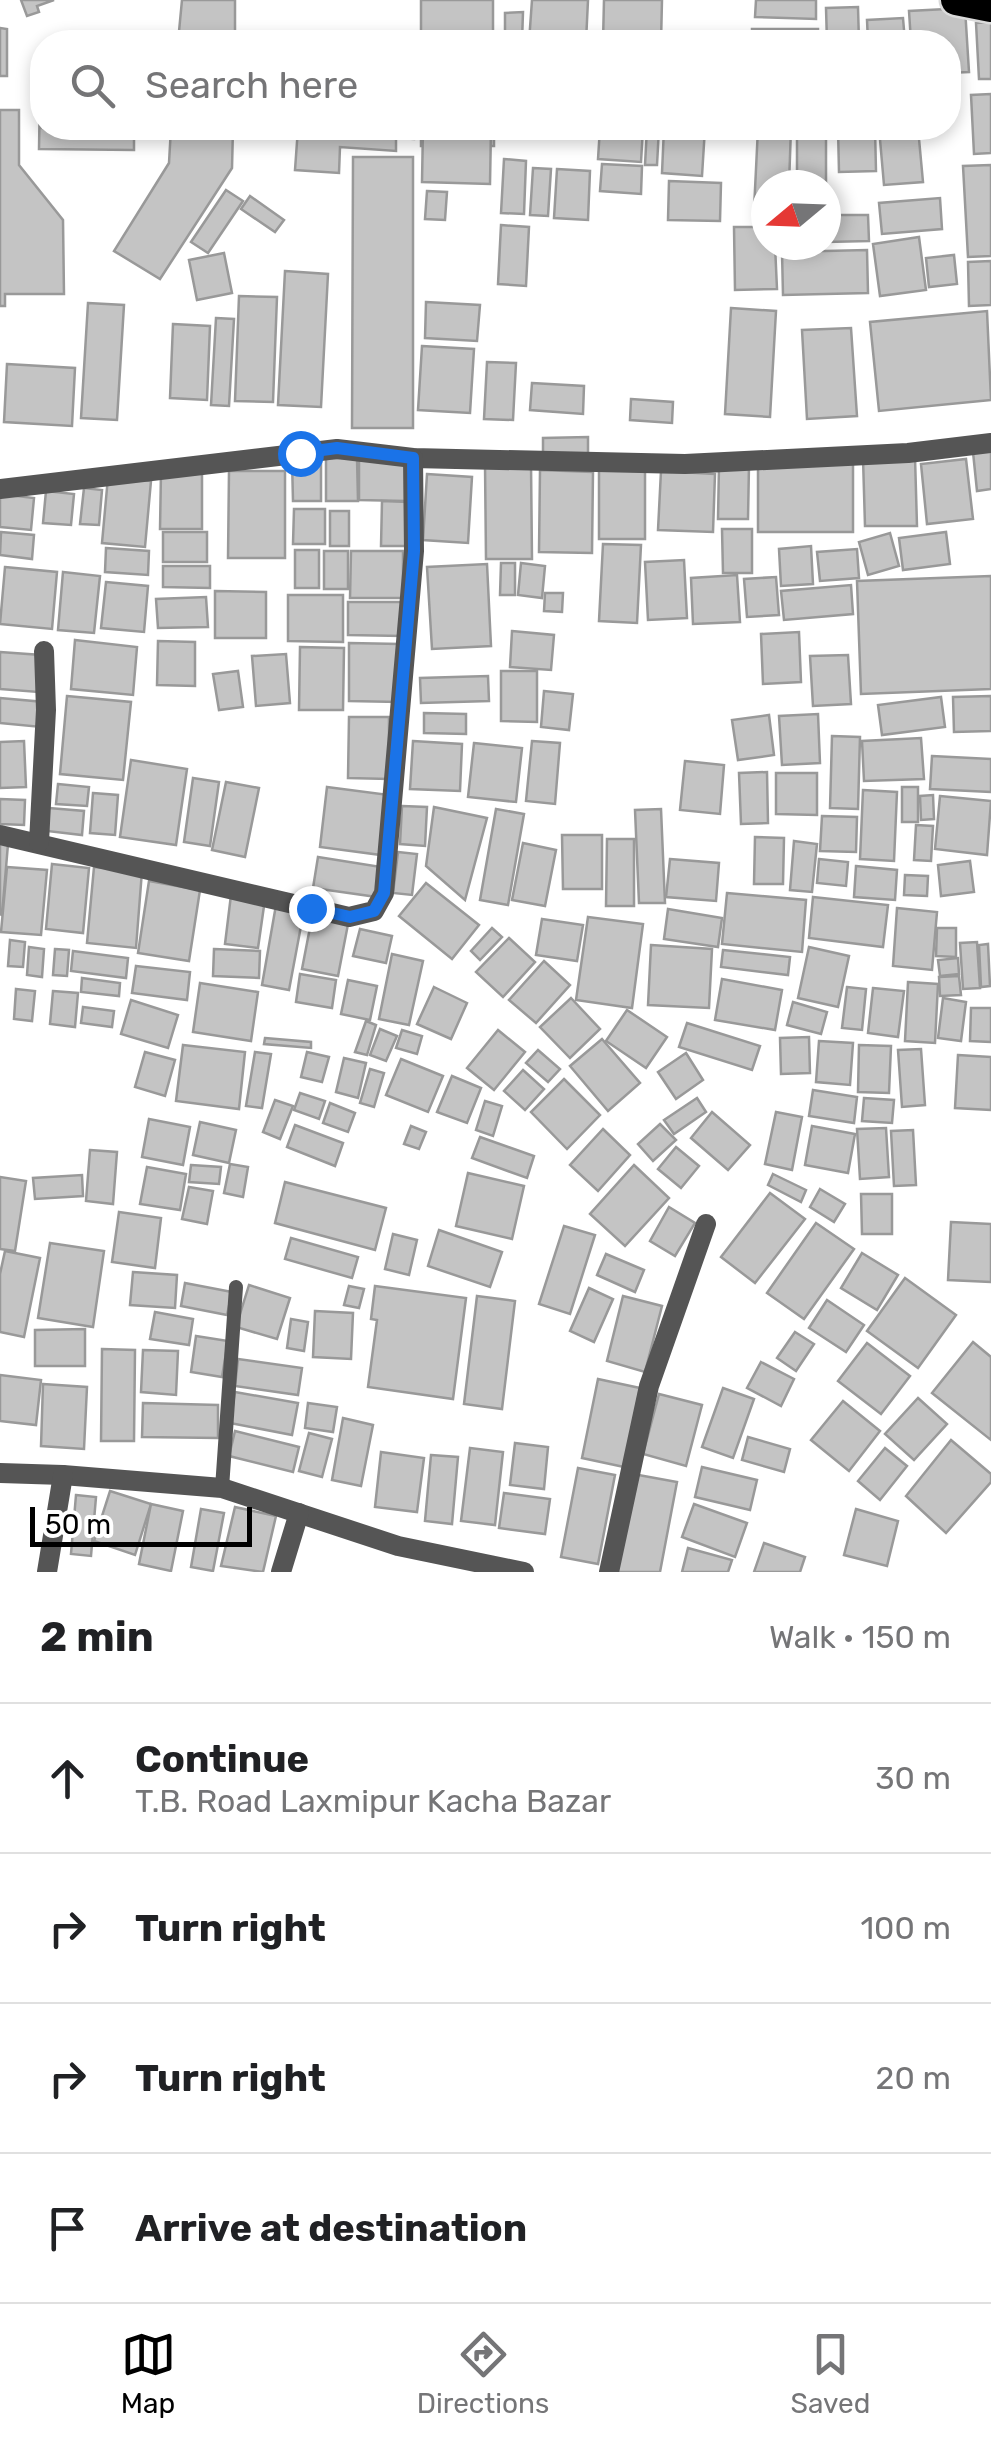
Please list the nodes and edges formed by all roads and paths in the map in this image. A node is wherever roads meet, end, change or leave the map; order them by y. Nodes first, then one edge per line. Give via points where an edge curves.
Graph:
1 (956, 0) edge
2 (991, 7) edge
3 (991, 443) edge
4 (413, 458) junction
5 (0, 489) edge
6 (44, 651) dead end
7 (0, 835) edge
8 (40, 842) junction
9 (706, 1224) dead end
10 (236, 1287) dead end
11 (0, 1473) edge
12 (63, 1475) junction
13 (222, 1488) junction
14 (299, 1514) junction
15 (48, 1572) edge
16 (281, 1572) edge
17 (524, 1572) edge
18 (609, 1572) edge

1 - 2 highway
3 - 4 street via 770,462
4 - 5 street via 337,448
4 - 8 street via 414,551 384,893 374,911 350,917
6 - 8 street
7 - 8 street
9 - 18 street via 649,1386
10 - 13 lane
11 - 12 street
12 - 13 street
12 - 15 street
13 - 14 street
14 - 16 street
14 - 17 street via 398,1546

